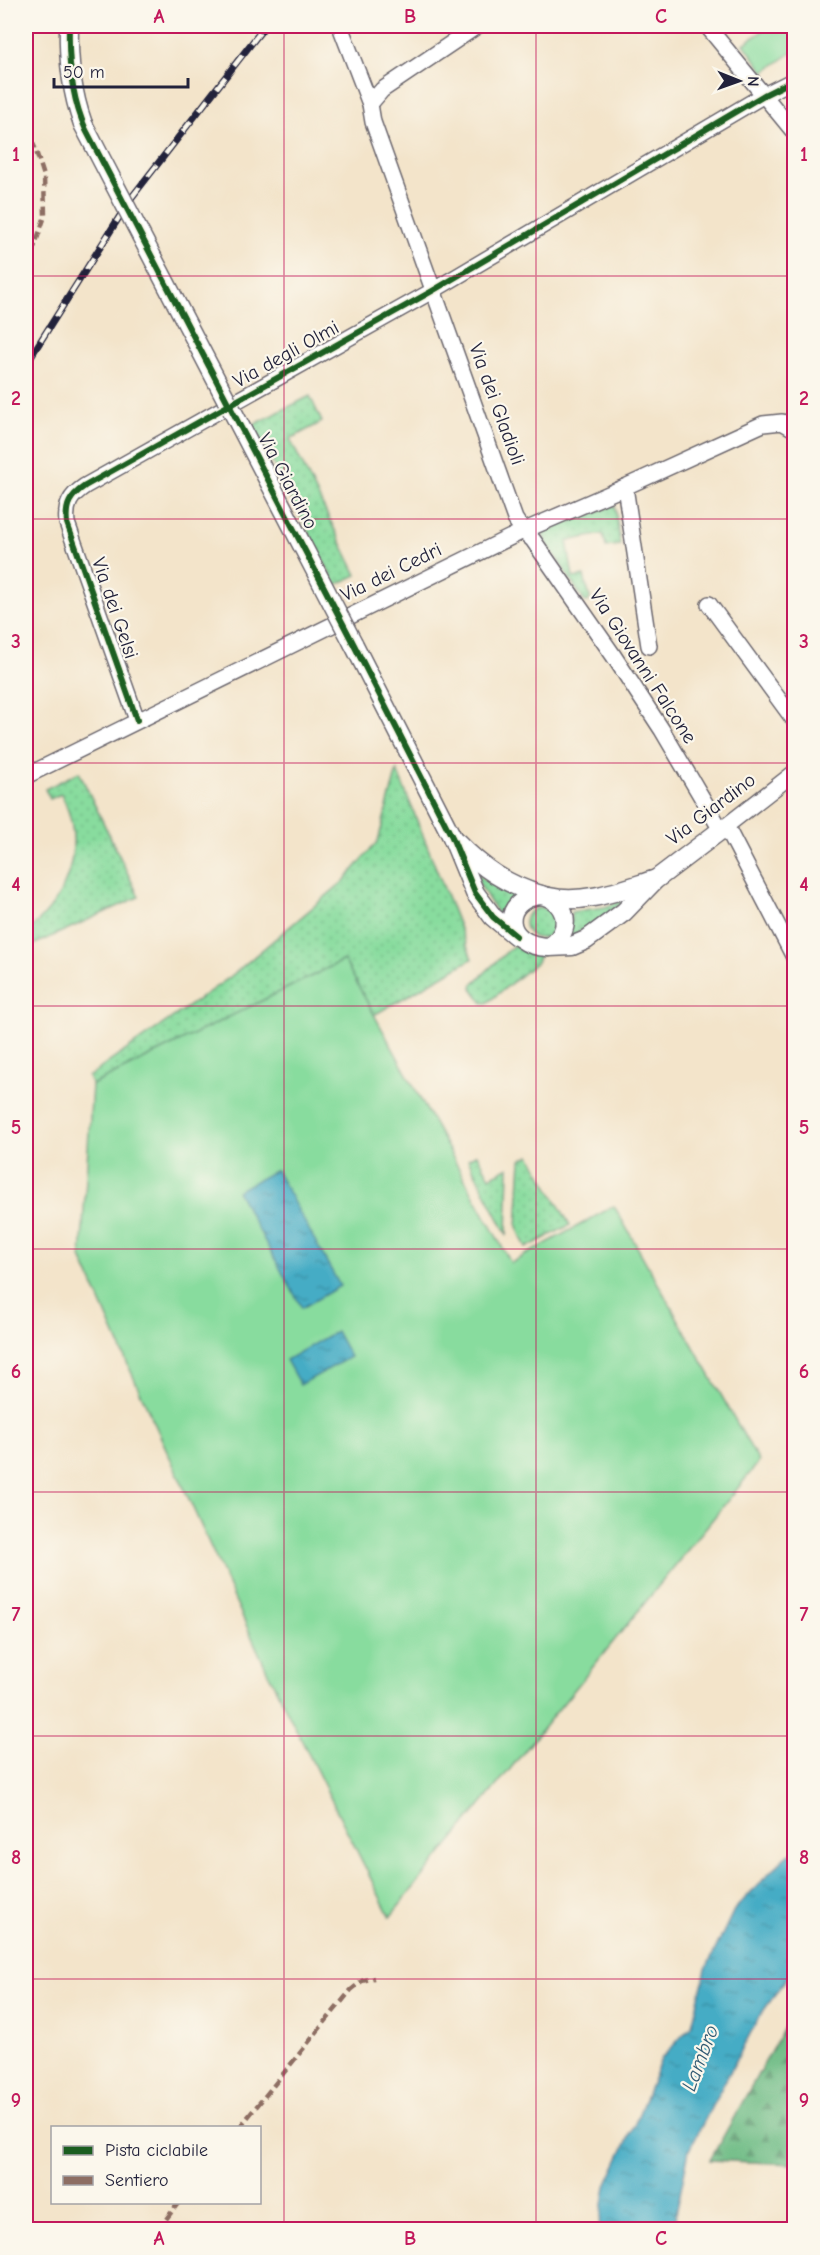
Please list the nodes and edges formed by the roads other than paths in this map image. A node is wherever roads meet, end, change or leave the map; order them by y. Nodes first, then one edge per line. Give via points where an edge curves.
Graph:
1 (69, 26) edge
2 (340, 26) edge
3 (477, 26) edge
4 (710, 27) edge
5 (795, 80) edge
6 (764, 95) junction
7 (370, 104) junction
8 (795, 132) edge
9 (434, 290) junction
10 (788, 425) edge
11 (625, 487) junction
12 (67, 506) joint
13 (523, 531) junction
14 (710, 604) dead end
15 (648, 646) dead end
16 (137, 720) junction
17 (795, 720) edge
18 (795, 773) edge
19 (26, 776) edge
20 (723, 828) junction
21 (452, 837) junction
22 (655, 880) junction
23 (544, 896) junction
24 (516, 936) junction
25 (549, 947) junction
26 (795, 957) edge

1 - 21 street, Via Giardino, bridge via 72,83 83,124
2 - 7 street
3 - 7 street via 381,90
4 - 6 street
5 - 6 street, Via degli Olmi
6 - 8 street
6 - 9 street, Via degli Olmi
7 - 9 street via 373,122
9 - 12 street, Via degli Olmi via 85,486
9 - 13 street, Via dei Gladioli via 515,519
10 - 11 street, Via dei Cedri via 763,424
11 - 13 street, Via dei Cedri
11 - 15 street
12 - 16 street, Via dei Gelsi via 67,523
13 - 16 street, Via dei Cedri
13 - 20 street, Via Giovanni Falcone via 613,655
14 - 17 street
16 - 19 street, Via dei Cedri
18 - 20 street, Via Giardino
20 - 22 street, Via Giardino
20 - 26 street, Via Giovanni Falcone
21 - 23 street, Via Giardino via 498,878
21 - 24 street, Via Giardino via 480,901
22 - 23 street, Via Giardino via 587,898
22 - 25 street, Via Giardino via 624,912 586,940 572,946
23 - 24 street via 533,896 518,905 512,921
23 - 25 street via 559,904 566,919 562,936
24 - 25 street, Via Giardino via 531,945

